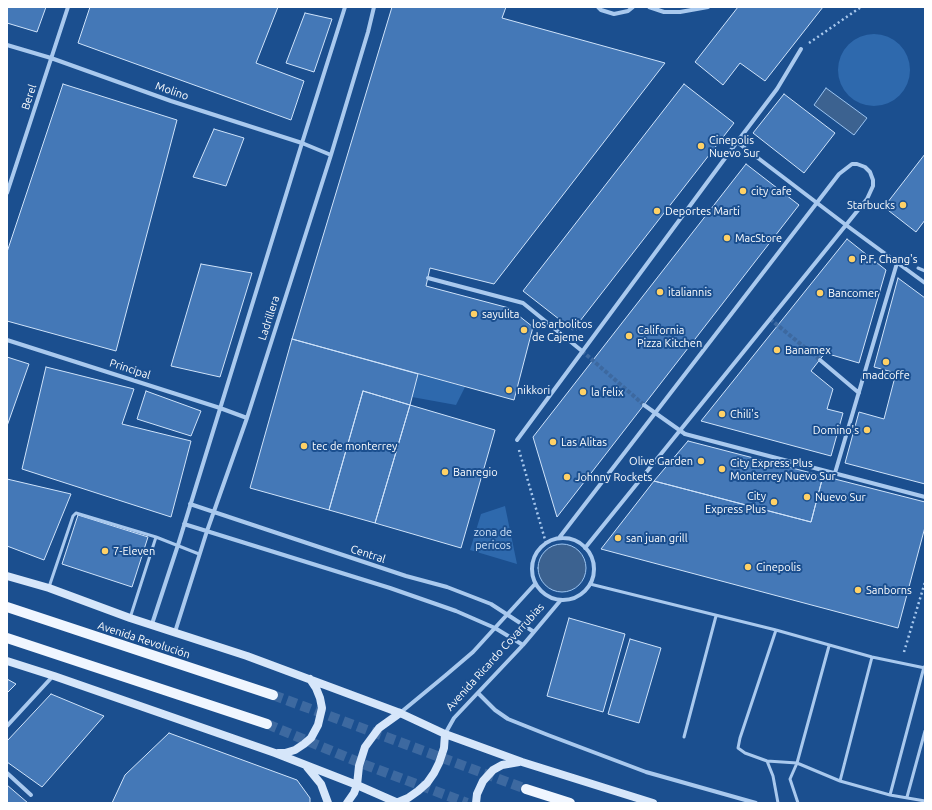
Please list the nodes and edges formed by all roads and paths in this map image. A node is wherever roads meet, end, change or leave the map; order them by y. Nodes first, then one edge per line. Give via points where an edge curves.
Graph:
1 (68, 7) edge
2 (345, 7) edge
3 (374, 7) edge
4 (598, 7) edge
5 (633, 7) edge
6 (649, 7) edge
7 (708, 7) edge
8 (861, 7) edge
9 (7, 44) edge
10 (801, 49) joint
11 (51, 58) junction
12 (738, 142) junction
13 (302, 143) junction
14 (331, 155) junction
15 (7, 193) edge
16 (817, 203) junction
17 (846, 225) junction
18 (897, 263) junction
19 (918, 268) dead end
20 (925, 271) edge
21 (428, 278) dead end
22 (925, 283) edge
23 (7, 340) edge
24 (582, 351) junction
25 (820, 360) tunnel mouth
26 (859, 392) junction
27 (644, 405) tunnel mouth
28 (220, 408) junction
29 (247, 418) junction
30 (517, 440) joint
31 (835, 474) junction
32 (925, 497) edge
33 (190, 504) junction
34 (214, 512) junction
35 (184, 524) junction
36 (207, 531) junction
37 (156, 538) junction
38 (559, 538) junction
39 (546, 543) junction
40 (178, 545) junction
41 (585, 548) junction
42 (199, 554) junction
43 (7, 576) edge
44 (925, 582) edge
45 (535, 584) junction
46 (590, 584) junction
47 (48, 588) junction
48 (560, 600) junction
49 (7, 607) edge
50 (507, 614) junction
51 (716, 616) junction
52 (130, 618) junction
53 (152, 624) junction
54 (495, 628) junction
55 (776, 630) junction
56 (534, 632) junction
57 (175, 633) junction
58 (7, 638) edge
59 (523, 645) junction
60 (829, 646) junction
61 (872, 657) junction
62 (7, 661) edge
63 (901, 662) junction
64 (924, 667) edge
65 (54, 676) junction
66 (310, 679) junction
67 (478, 694) junction
68 (273, 695) tunnel mouth
69 (400, 713) junction
70 (267, 724) tunnel mouth
71 (7, 726) edge
72 (925, 731) edge
73 (445, 734) junction
74 (684, 737) dead end
75 (275, 753) junction
76 (767, 761) junction
77 (522, 762) junction
78 (797, 763) junction
79 (305, 765) junction
80 (7, 773) edge
81 (840, 781) junction
82 (357, 785) junction
83 (526, 789) tunnel mouth
84 (890, 794) junction
85 (31, 795) dead end
86 (907, 797) junction
87 (925, 801) edge
88 (328, 803) edge
89 (347, 803) edge
90 (397, 803) edge
91 (476, 803) edge
92 (570, 803) edge
93 (653, 803) edge
94 (756, 803) edge
95 (778, 803) edge
96 (798, 803) edge

1 - 11 street, Berel
2 - 13 street, Ladrillera
3 - 14 street, Ladrillera
4 - 5 street via 614,14 628,11
6 - 7 street via 664,12
8 - 10 path
9 - 11 street, Molino
10 - 12 street via 777,89
11 - 13 street, Molino via 171,101
11 - 15 street, Berel
12 - 16 street
12 - 24 street
13 - 14 street, Molino
13 - 28 street, Ladrillera
14 - 29 street, Ladrillera
16 - 17 street
16 - 17 street via 848,166 857,164 865,167 870,172 873,186 867,199
16 - 38 street
17 - 18 street
17 - 41 street
18 - 22 street
18 - 26 street
19 - 20 lane
21 - 24 street via 523,303
23 - 28 street, Principal
24 - 30 street
25 - 26 street
26 - 31 street
27 - 31 street, bridge via 685,434
28 - 29 street, Principal
28 - 33 street, Ladrillera
29 - 34 street, Ladrillera
30 - 39 path
31 - 32 street
33 - 34 street, Central
33 - 35 street, Ladrillera
34 - 36 street, Ladrillera
34 - 50 street, Central via 406,576 447,587 491,604
35 - 36 street
35 - 40 street, Ladrillera
36 - 42 street, Ladrillera
36 - 54 street via 434,603
37 - 40 lane
37 - 47 lane via 75,514
37 - 52 lane
38 - 39 street
38 - 41 street via 572,540
39 - 45 street via 537,552 532,563 531,574
40 - 42 lane
40 - 53 street, Ladrillera
41 - 46 street via 595,569
42 - 57 street, Ladrillera
43 - 47 street
44 - 63 path
45 - 48 street via 545,595
45 - 50 street, Avenida Ricardo Covarrubias
46 - 48 street via 577,596 569,600
46 - 51 lane
47 - 52 street
48 - 56 street, Avenida Ricardo Covarrubias
49 - 68 main road, Avenida Revolución
50 - 54 street, Avenida Ricardo Covarrubias
50 - 56 street, Central
51 - 55 lane
51 - 74 lane
52 - 53 street
53 - 57 street
54 - 59 street
54 - 69 street, Avenida Ricardo Covarrubias via 459,664
55 - 60 lane
55 - 76 lane via 738,743 738,748 742,751
56 - 59 street, Avenida Ricardo Covarrubias
57 - 66 street
58 - 70 main road
59 - 67 street, Avenida Ricardo Covarrubias
60 - 61 lane
60 - 78 lane
61 - 63 lane
61 - 81 lane
62 - 65 street
63 - 64 lane
64 - 84 lane
65 - 71 street
65 - 75 street
66 - 69 street
66 - 75 street via 316,688 322,708 318,725 311,738 295,750
67 - 73 street, Avenida Ricardo Covarrubias via 454,718
67 - 94 street via 508,719 548,736 646,772
69 - 73 street
69 - 82 street, Avenida Ricardo Covarrubias via 379,728 365,747
72 - 86 lane
73 - 77 street
73 - 90 street, Avenida Ricardo Covarrubias via 444,748 434,773 418,791
75 - 79 street
76 - 78 lane
76 - 95 lane via 773,776
77 - 91 street via 512,762 493,770 483,781
77 - 93 street
78 - 81 lane
78 - 96 lane via 790,779
79 - 82 street
79 - 88 street via 314,774
80 - 85 street
81 - 84 lane
82 - 89 street, Avenida Ricardo Covarrubias
82 - 90 street
83 - 92 main road
84 - 86 lane
86 - 87 lane

